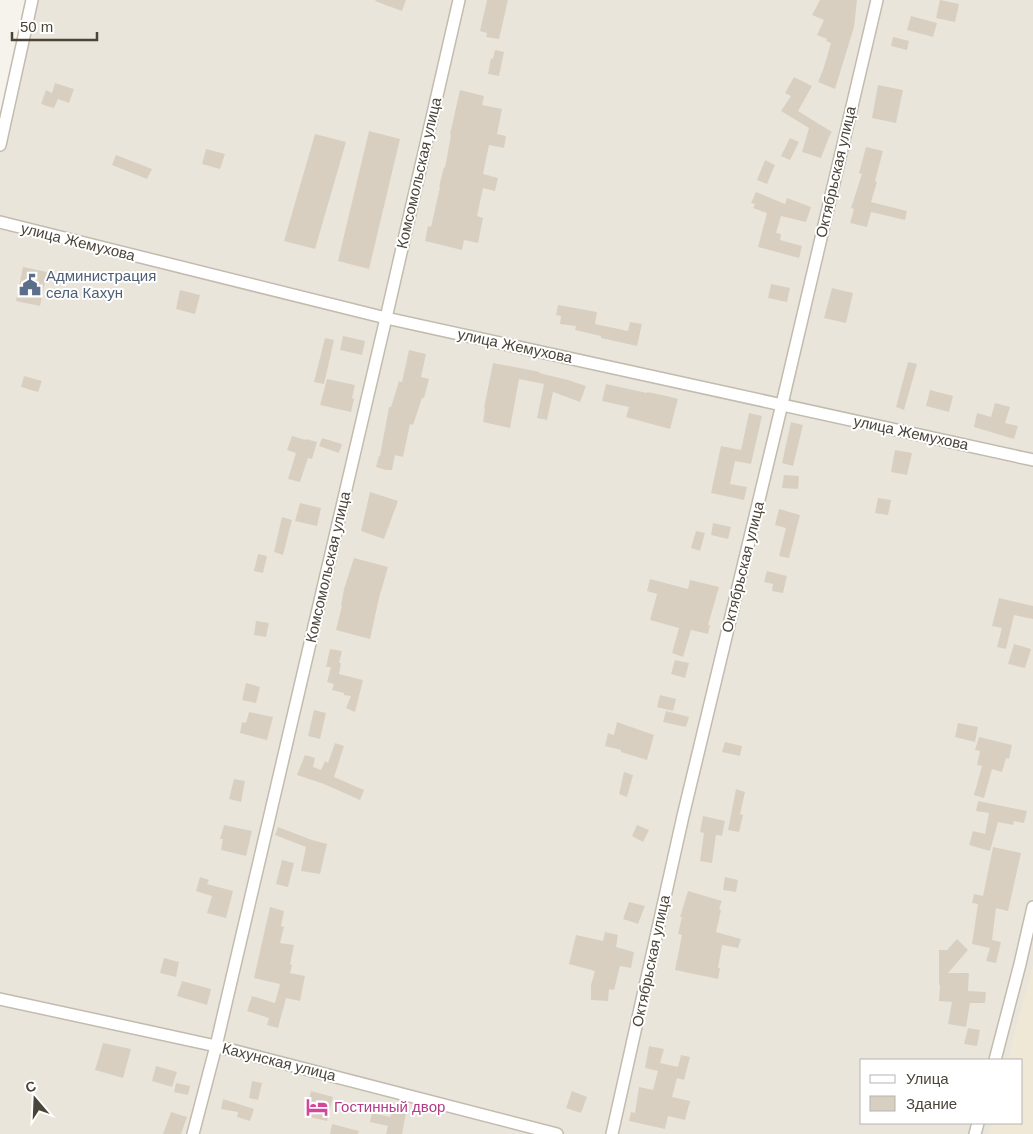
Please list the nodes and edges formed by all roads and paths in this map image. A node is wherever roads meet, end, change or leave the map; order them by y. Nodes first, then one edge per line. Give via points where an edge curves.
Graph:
1 (32, 0) edge
2 (459, 0) edge
3 (877, 0) edge
4 (0, 145) edge
5 (0, 222) edge
6 (386, 318) junction
7 (782, 404) junction
8 (1033, 460) edge
9 (1033, 908) edge
10 (0, 998) edge
11 (216, 1046) junction
12 (995, 1059) edge
13 (193, 1134) edge
14 (556, 1134) edge
15 (612, 1134) edge

1 - 4 street
2 - 6 street, Комсомольская улица
3 - 7 street, Октябрьская улица
5 - 6 street, улица Жемухова
6 - 7 street, улица Жемухова
6 - 11 street, Комсомольская улица
7 - 8 street, улица Жемухова
7 - 15 street, Октябрьская улица via 681,826
9 - 12 street
10 - 11 street, Кахунская улица
11 - 13 street, Комсомольская улица
11 - 14 street, Кахунская улица

